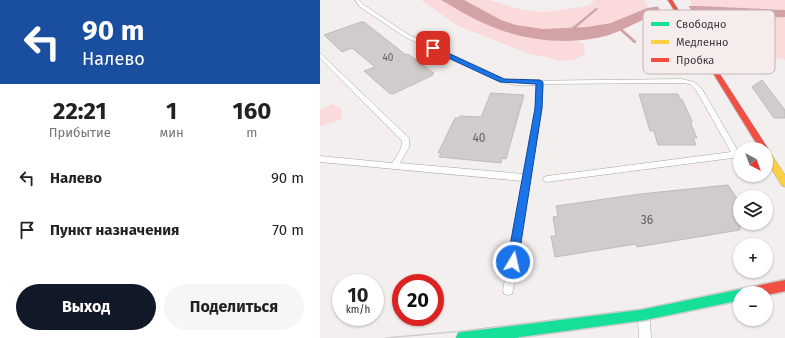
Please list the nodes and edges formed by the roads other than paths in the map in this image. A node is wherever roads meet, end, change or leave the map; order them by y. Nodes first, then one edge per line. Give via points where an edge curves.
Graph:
1 (357, 0) edge
2 (670, 0) edge
3 (676, 10) edge
4 (320, 55) edge
5 (717, 74) edge
6 (540, 82) junction
7 (760, 142) edge
8 (733, 145) edge
9 (733, 155) edge
10 (320, 159) edge
11 (773, 164) edge
12 (395, 166) junction
13 (527, 178) junction
14 (547, 179) dead end
15 (783, 180) edge
16 (785, 286) edge
17 (773, 288) edge
18 (508, 290) dead end
19 (733, 296) edge
20 (643, 315) junction
21 (463, 338) edge
22 (645, 338) edge

1 - 6 lane via 407,36 497,79 509,82
2 - 3 street
4 - 12 lane via 406,140 407,144
5 - 7 street
6 - 8 lane via 692,83 700,89
6 - 13 lane via 539,108
9 - 14 lane
10 - 12 lane
11 - 15 street
12 - 13 lane
13 - 18 lane
16 - 17 street
19 - 20 street
20 - 21 street
20 - 22 lane

